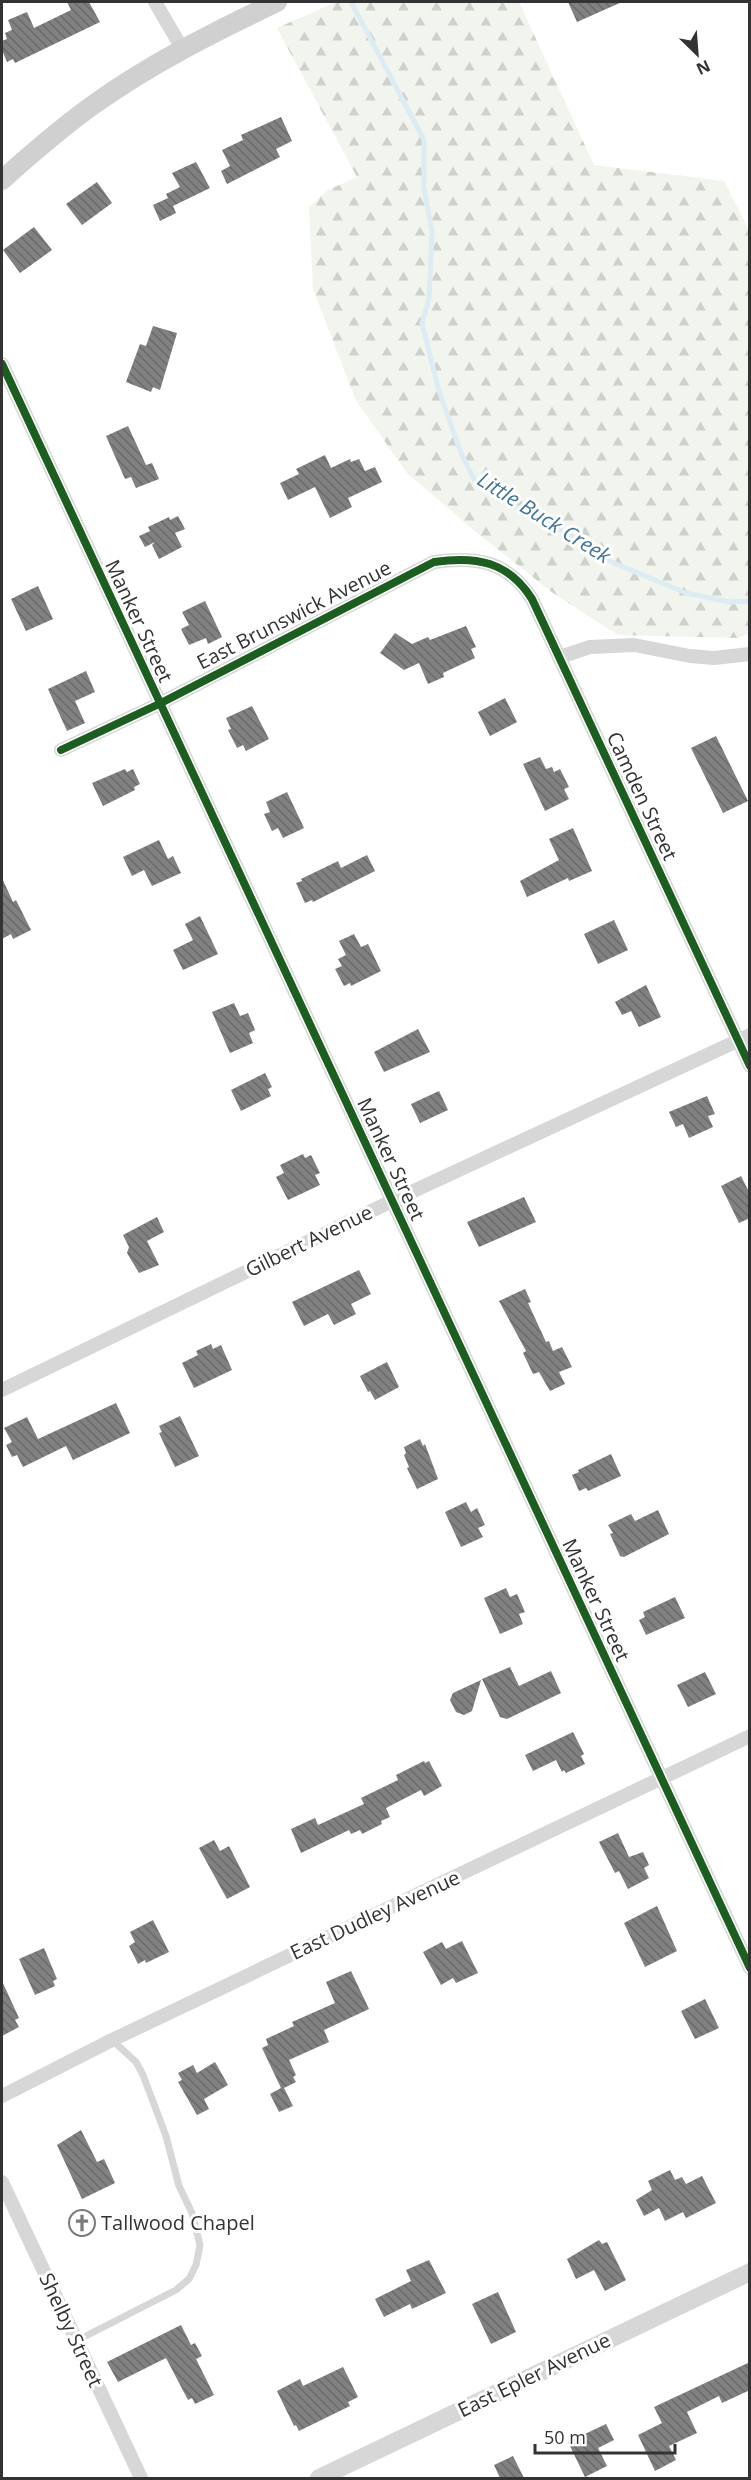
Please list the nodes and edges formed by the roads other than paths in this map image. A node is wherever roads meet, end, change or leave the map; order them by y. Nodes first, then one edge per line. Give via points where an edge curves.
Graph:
1 (155, 2) edge
2 (277, 2) edge
3 (183, 50) junction
4 (2, 180) edge
5 (2, 364) edge
6 (482, 562) joint
7 (750, 654) edge
8 (560, 657) junction
9 (159, 704) junction
10 (61, 750) dead end
11 (744, 1037) edge
12 (750, 1066) edge
13 (392, 1201) junction
14 (2, 1390) edge
15 (750, 1736) edge
16 (661, 1778) junction
17 (750, 1968) edge
18 (112, 2040) junction
19 (2, 2096) edge
20 (2, 2182) edge
21 (750, 2272) edge
22 (76, 2341) junction
23 (141, 2478) edge
24 (319, 2478) edge

1 - 3 street
2 - 3 main road
3 - 4 main road via 95,104
5 - 9 street, Manker Street
6 - 8 street, Camden Street via 502,568 524,586
6 - 9 street, East Brunswick Avenue via 434,562
7 - 8 street via 698,657 634,645 591,647
8 - 11 street, Camden Street
9 - 10 street, East Brunswick Avenue
9 - 13 street, Manker Street
11 - 12 street, Camden Street
11 - 13 street, Gilbert Avenue
13 - 14 street, Gilbert Avenue
13 - 16 street, Manker Street
15 - 16 street, East Dudley Avenue
16 - 17 street, Manker Street
16 - 18 street, East Dudley Avenue
18 - 19 street, East Dudley Avenue
18 - 22 lane via 136,2062 143,2075 200,2245 189,2279 176,2290
20 - 22 street, Shelby Street
21 - 24 street, East Epler Avenue
22 - 23 street, Shelby Street

